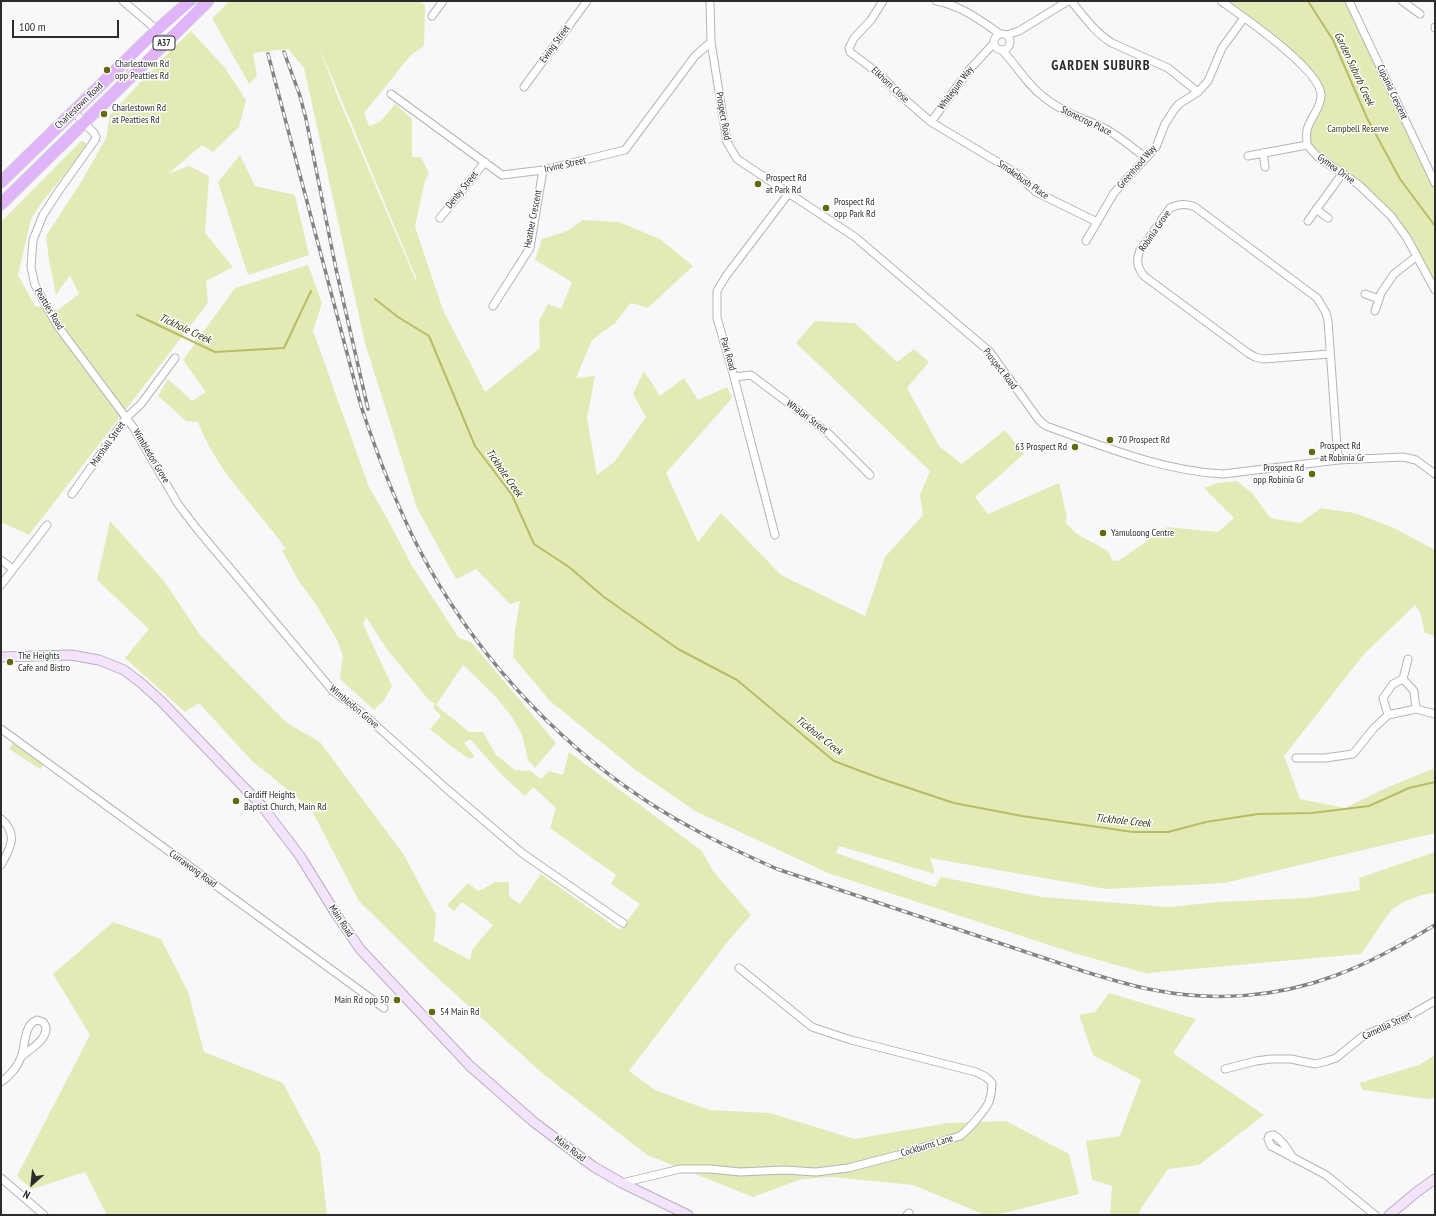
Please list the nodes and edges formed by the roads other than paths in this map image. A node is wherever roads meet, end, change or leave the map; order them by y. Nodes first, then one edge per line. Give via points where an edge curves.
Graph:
1 (123, 1) edge
2 (190, 1) edge
3 (443, 1) edge
4 (587, 1) edge
5 (710, 1) edge
6 (883, 1) edge
7 (936, 1) edge
8 (1070, 1) edge
9 (1220, 1) edge
10 (1349, 1) edge
11 (1402, 1) edge
12 (206, 2) edge
13 (1420, 14) dead end
14 (432, 16) dead end
15 (1244, 18) junction
16 (158, 30) junction
17 (711, 42) junction
18 (1001, 42) junction
19 (128, 79) junction
20 (524, 87) dead end
21 (1198, 92) junction
22 (391, 94) dead end
23 (74, 112) junction
24 (84, 122) junction
25 (931, 122) junction
26 (1307, 145) junction
27 (1263, 153) junction
28 (1248, 156) dead end
29 (1146, 158) junction
30 (484, 162) junction
31 (1265, 168) dead end
32 (543, 170) junction
33 (1342, 174) junction
34 (1, 182) edge
35 (1435, 183) edge
36 (789, 193) junction
37 (1, 204) edge
38 (1316, 209) junction
39 (440, 218) dead end
40 (1328, 218) dead end
41 (1308, 221) dead end
42 (1097, 222) junction
43 (1086, 241) dead end
44 (1417, 256) junction
45 (1435, 290) edge
46 (1365, 294) dead end
47 (1379, 299) junction
48 (493, 306) dead end
49 (1375, 311) dead end
50 (1330, 354) junction
51 (175, 358) dead end
52 (734, 377) junction
53 (126, 418) junction
54 (1338, 460) junction
55 (1435, 474) edge
56 (870, 475) dead end
57 (72, 494) dead end
58 (47, 525) dead end
59 (775, 535) dead end
60 (1, 560) edge
61 (13, 569) junction
62 (1, 585) edge
63 (1, 657) edge
64 (1408, 659) dead end
65 (1403, 679) junction
66 (1416, 710) junction
67 (1435, 714) edge
68 (1388, 715) junction
69 (1, 729) edge
70 (1296, 758) dead end
71 (1, 819) edge
72 (1, 865) edge
73 (623, 923) dead end
74 (739, 968) dead end
75 (1435, 1000) edge
76 (384, 1008) dead end
77 (22, 1056) junction
78 (1226, 1069) dead end
79 (1, 1082) edge
80 (1293, 1158) dead end
81 (1, 1178) edge
82 (1435, 1179) edge
83 (622, 1183) junction
84 (44, 1215) edge
85 (688, 1215) edge
86 (1375, 1215) edge
87 (1389, 1215) edge

1 - 16 street
2 - 16 highway, Charlestown Road / A37
3 - 14 street
4 - 20 street, Ewing Street
5 - 17 street, Prospect Road
6 - 25 street, Elkhorn Close via 871,20 854,38 850,48 853,55 878,73
7 - 18 street, Stonecrop Place via 965,10 986,24
8 - 18 street, Whitegum Way
8 - 21 street via 1104,38 1168,68
9 - 15 street
10 - 35 street, Cupania Crescent
11 - 13 street
12 - 16 street, Charlestown Road via 185,14 167,31
12 - 19 highway, Charlestown Road / A37
15 - 21 street, Greenhood Way via 1222,48 1208,81
15 - 26 street via 1300,62 1319,87 1321,95 1307,130
16 - 19 street, Charlestown Road
16 - 23 highway, Charlestown Road / A37
17 - 32 street, Irvine Street via 695,56 625,150
17 - 36 street, Prospect Road via 727,142 738,159
18 - 25 street, Whitegum Way via 983,55 970,69
18 - 29 street, Stonecrop Place via 1013,64 1035,90 1063,111 1115,134
19 - 24 highway, Charlestown Road / A37
21 - 29 street, Greenhood Way via 1174,110 1156,147
22 - 30 street, Irvine Street
23 - 24 street, Peatties Road
23 - 34 highway, Charlestown Road / A37
24 - 37 highway, Charlestown Road / A37
24 - 53 street, Peatties Road via 94,133 95,140 44,215 32,240 31,267 35,285 57,325
25 - 42 street, Smokebush Place via 1012,170 1036,192
26 - 27 street
26 - 33 street, Gymea Drive via 1317,156
27 - 28 street
27 - 31 street
29 - 42 street, Greenhood Way via 1114,193
30 - 32 street, Irvine Street via 502,175
30 - 39 street, Denby Street
32 - 48 street, Heather Crescent via 530,248
33 - 38 street
33 - 44 street, Gymea Drive via 1359,185 1391,216
36 - 52 street, Park Road via 717,291 718,318
36 - 54 street, Prospect Road via 855,237 990,352 1046,426 1126,455 1205,473 1223,474
38 - 40 street
38 - 41 street
42 - 43 street, Greenhood Way
44 - 45 street, Gymea Drive
44 - 47 street via 1394,274
46 - 47 street
47 - 49 street
50 - 50 street, Robinia Grove via 1326,313 1317,298 1195,207 1189,204 1170,208 1137,257 1140,271 1144,276 1255,357
50 - 54 street, Robinia Grove
51 - 53 street, Marshall Street via 141,404
52 - 56 street, Whalan Street via 751,376 828,433
52 - 59 street, Park Road
53 - 57 street, Marshall Street
53 - 73 street, Wimbledon Grove via 178,504 333,691 361,712 522,853
54 - 55 street, Prospect Road via 1410,458
58 - 61 street
60 - 61 street
61 - 62 street
63 - 83 main road, Main Road via 70,655 99,660 124,670 141,682 262,806 300,856 360,949 470,1066 535,1123 594,1167
64 - 65 street
65 - 66 street via 1414,691
65 - 68 street via 1393,684 1383,698
66 - 67 street
66 - 68 street
68 - 70 street via 1353,754 1325,758
69 - 76 street, Currawong Road
71 - 72 street via 12,835 12,844
74 - 83 street, Cockburns Lane via 812,1027 851,1040 945,1063 986,1077 992,1083 988,1103 960,1136 848,1168 816,1172 680,1169
75 - 78 street, Camellia Street via 1405,1018 1363,1036 1336,1058 1328,1061 1315,1064 1291,1059 1271,1059
77 - 77 street via 31,1023 37,1020 43,1022 47,1031 45,1035
77 - 79 street
80 - 86 street via 1326,1175
81 - 84 street
82 - 87 main road
83 - 85 main road, Main Road

